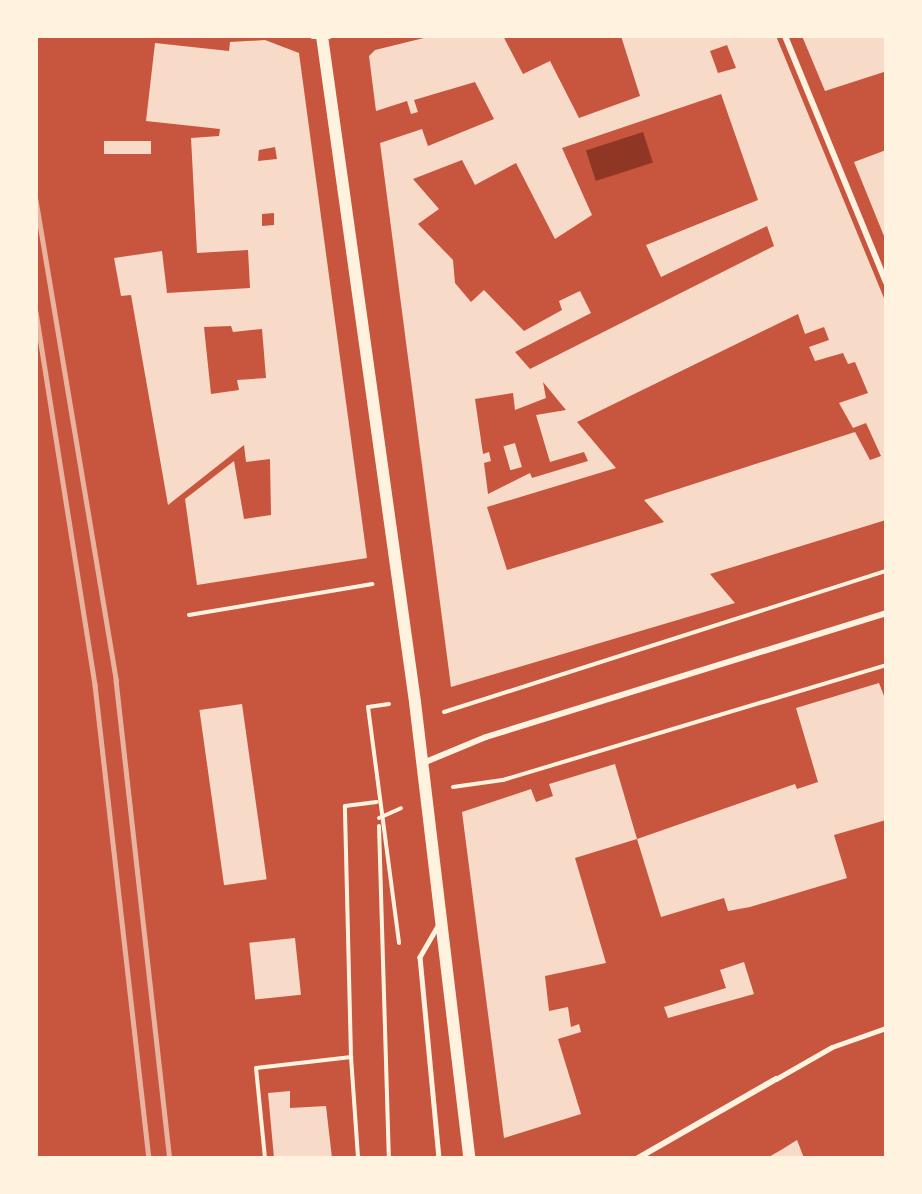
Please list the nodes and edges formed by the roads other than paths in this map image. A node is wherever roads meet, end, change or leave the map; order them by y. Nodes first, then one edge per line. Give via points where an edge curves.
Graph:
1 (322, 36) edge
2 (785, 36) edge
3 (886, 282) edge
4 (886, 613) edge
5 (422, 763) junction
6 (441, 921) junction
7 (886, 1028) edge
8 (776, 1079) joint
9 (440, 1158) edge
10 (469, 1158) edge
11 (638, 1158) edge

1 - 5 main road
2 - 3 street
4 - 5 street via 486,737
5 - 6 main road
6 - 9 lane via 420,957
6 - 10 main road
7 - 8 lane via 832,1047
8 - 11 street

